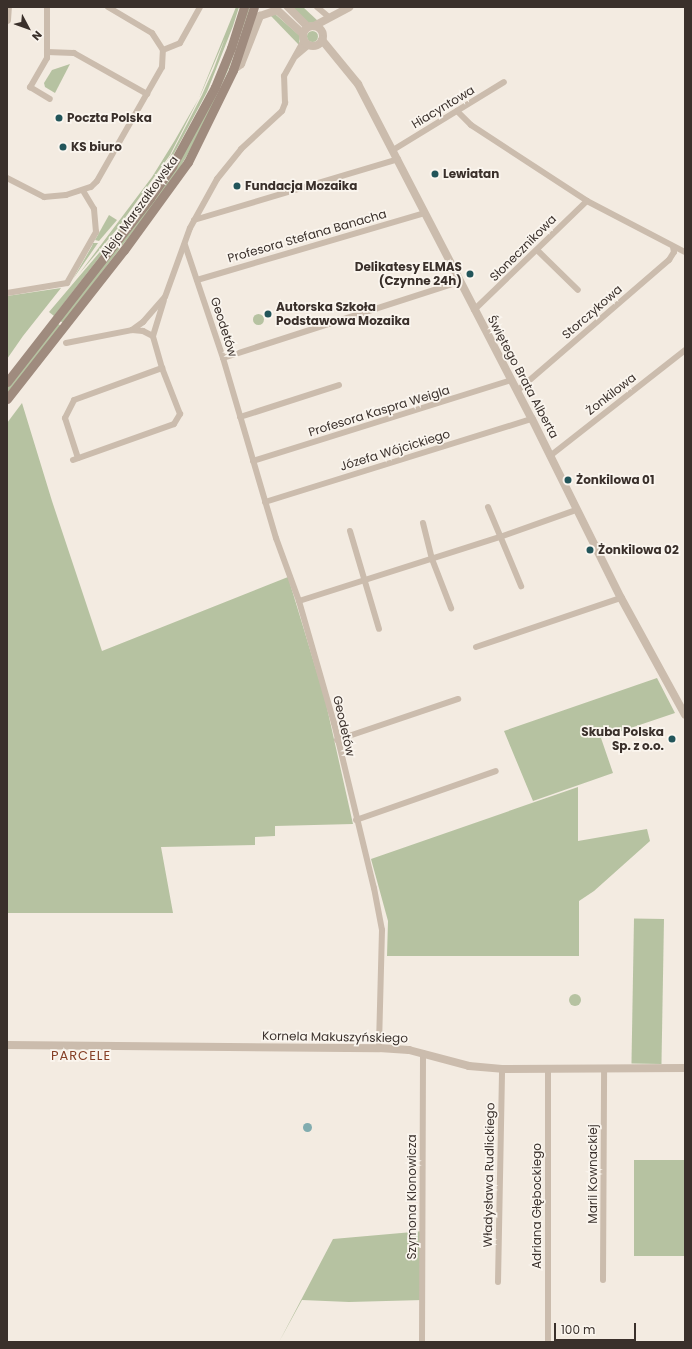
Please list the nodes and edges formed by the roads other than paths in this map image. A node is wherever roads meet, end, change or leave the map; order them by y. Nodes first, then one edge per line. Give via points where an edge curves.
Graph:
1 (8, 7) edge
2 (47, 7) edge
3 (108, 7) edge
4 (200, 7) edge
5 (247, 7) edge
6 (317, 7) edge
7 (348, 7) edge
8 (277, 8) edge
9 (290, 10) edge
10 (7, 17) edge
11 (330, 19) junction
12 (7, 20) edge
13 (309, 36) junction
14 (322, 36) junction
15 (163, 50) junction
16 (47, 52) junction
17 (334, 55) junction
18 (233, 70) junction
19 (504, 82) dead end
20 (147, 94) junction
21 (50, 99) dead end
22 (458, 111) junction
23 (393, 150) junction
24 (398, 160) junction
25 (7, 178) edge
26 (84, 191) junction
27 (587, 201) junction
28 (424, 213) junction
29 (194, 220) junction
30 (185, 245) junction
31 (673, 247) junction
32 (537, 250) junction
33 (685, 252) edge
34 (197, 280) junction
35 (459, 282) junction
36 (578, 290) dead end
37 (7, 293) edge
38 (165, 297) junction
39 (474, 310) junction
40 (132, 330) junction
41 (153, 336) junction
42 (66, 343) dead end
43 (685, 350) edge
44 (223, 358) junction
45 (162, 368) junction
46 (511, 380) junction
47 (7, 382) edge
48 (339, 386) dead end
49 (517, 391) junction
50 (7, 399) edge
51 (240, 417) junction
52 (532, 419) junction
53 (550, 456) junction
54 (253, 460) junction
55 (265, 502) junction
56 (488, 507) dead end
57 (576, 510) junction
58 (423, 524) dead end
59 (350, 531) dead end
60 (500, 537) junction
61 (432, 559) junction
62 (365, 579) junction
63 (521, 586) dead end
64 (621, 598) junction
65 (300, 601) junction
66 (451, 608) dead end
67 (379, 628) dead end
68 (476, 647) dead end
69 (458, 700) dead end
70 (685, 715) edge
71 (337, 740) junction
72 (496, 771) dead end
73 (356, 820) junction
74 (7, 1045) edge
75 (379, 1048) junction
76 (423, 1053) junction
77 (604, 1068) junction
78 (685, 1068) edge
79 (502, 1069) junction
80 (548, 1069) junction
81 (603, 1280) dead end
82 (498, 1282) dead end
83 (422, 1342) edge
84 (548, 1342) edge

1 - 10 street
2 - 16 street
3 - 15 street via 152,33
4 - 15 street via 180,43
5 - 18 main road, Aleja Marszałkowska
5 - 47 main road, Aleja Marszałkowska via 215,87 172,166
6 - 11 street
7 - 11 street
8 - 9 street
8 - 13 street
8 - 18 street via 260,16 241,64
9 - 13 street
10 - 12 street
11 - 13 street
11 - 14 street
13 - 14 street
13 - 14 street, Świętego Brata Alberta
13 - 17 street, Świętego Brata Alberta
13 - 29 street via 284,76 285,103 282,111 241,149 224,169
14 - 17 street, Świętego Brata Alberta
15 - 20 street via 162,67
16 - 20 street via 74,53
16 - 21 street via 47,58 30,87
17 - 23 street, Świętego Brata Alberta via 358,84
18 - 50 main road, Aleja Marszałkowska via 198,143 172,186
19 - 22 street, Hiacyntowa
20 - 26 street via 97,181
22 - 23 street, Hiacyntowa
22 - 27 street via 471,125
23 - 24 street, Świętego Brata Alberta
24 - 28 street, Świętego Brata Alberta
24 - 29 street
25 - 26 street via 44,197
26 - 37 street via 94,209 96,232 67,283
27 - 31 street
27 - 32 street, Słonecznikowa
28 - 34 street, Profesora Stefana Banacha
28 - 35 street, Świętego Brata Alberta
29 - 30 street
30 - 34 street, Geodetów
30 - 38 street
31 - 33 street
31 - 49 street, Storczykowa via 674,252 669,260
32 - 36 street
32 - 39 street, Słonecznikowa
34 - 44 street, Geodetów
35 - 39 street, Świętego Brata Alberta
35 - 44 street
38 - 40 street via 152,313
38 - 41 street
39 - 46 street, Świętego Brata Alberta
40 - 41 street via 143,331
40 - 42 street
41 - 45 street
43 - 53 street, Żonkilowa
44 - 51 street, Geodetów
45 - 45 street via 180,414 174,424 75,459 65,418 74,400
46 - 49 street, Świętego Brata Alberta
46 - 54 street, Profesora Kaspra Weigla
48 - 51 street
49 - 52 street, Świętego Brata Alberta
51 - 54 street, Geodetów
52 - 53 street, Świętego Brata Alberta
52 - 55 street, Józefa Wójcickiego
53 - 57 street, Świętego Brata Alberta
54 - 55 street, Geodetów
55 - 65 street, Geodetów
56 - 60 street
57 - 60 street
57 - 64 street, Świętego Brata Alberta
58 - 61 street
59 - 62 street
60 - 61 street
60 - 63 street
61 - 62 street
61 - 66 street
62 - 65 street
62 - 67 street
64 - 68 street
64 - 70 street, Świętego Brata Alberta
65 - 71 street, Geodetów
69 - 71 street
71 - 73 street, Geodetów
72 - 73 street
73 - 75 street, Geodetów via 382,930
74 - 75 street, Kornela Makuszyńskiego
75 - 76 street, Kornela Makuszyńskiego
76 - 79 street, Kornela Makuszyńskiego via 468,1066
76 - 83 street, Szymona Klonowicza
77 - 78 street, Kornela Makuszyńskiego
77 - 80 street, Kornela Makuszyńskiego
77 - 81 street, Marii Kownackiej
79 - 80 street, Kornela Makuszyńskiego
79 - 82 street, Władysława Rudlickiego
80 - 84 street, Adriana Głębockiego

